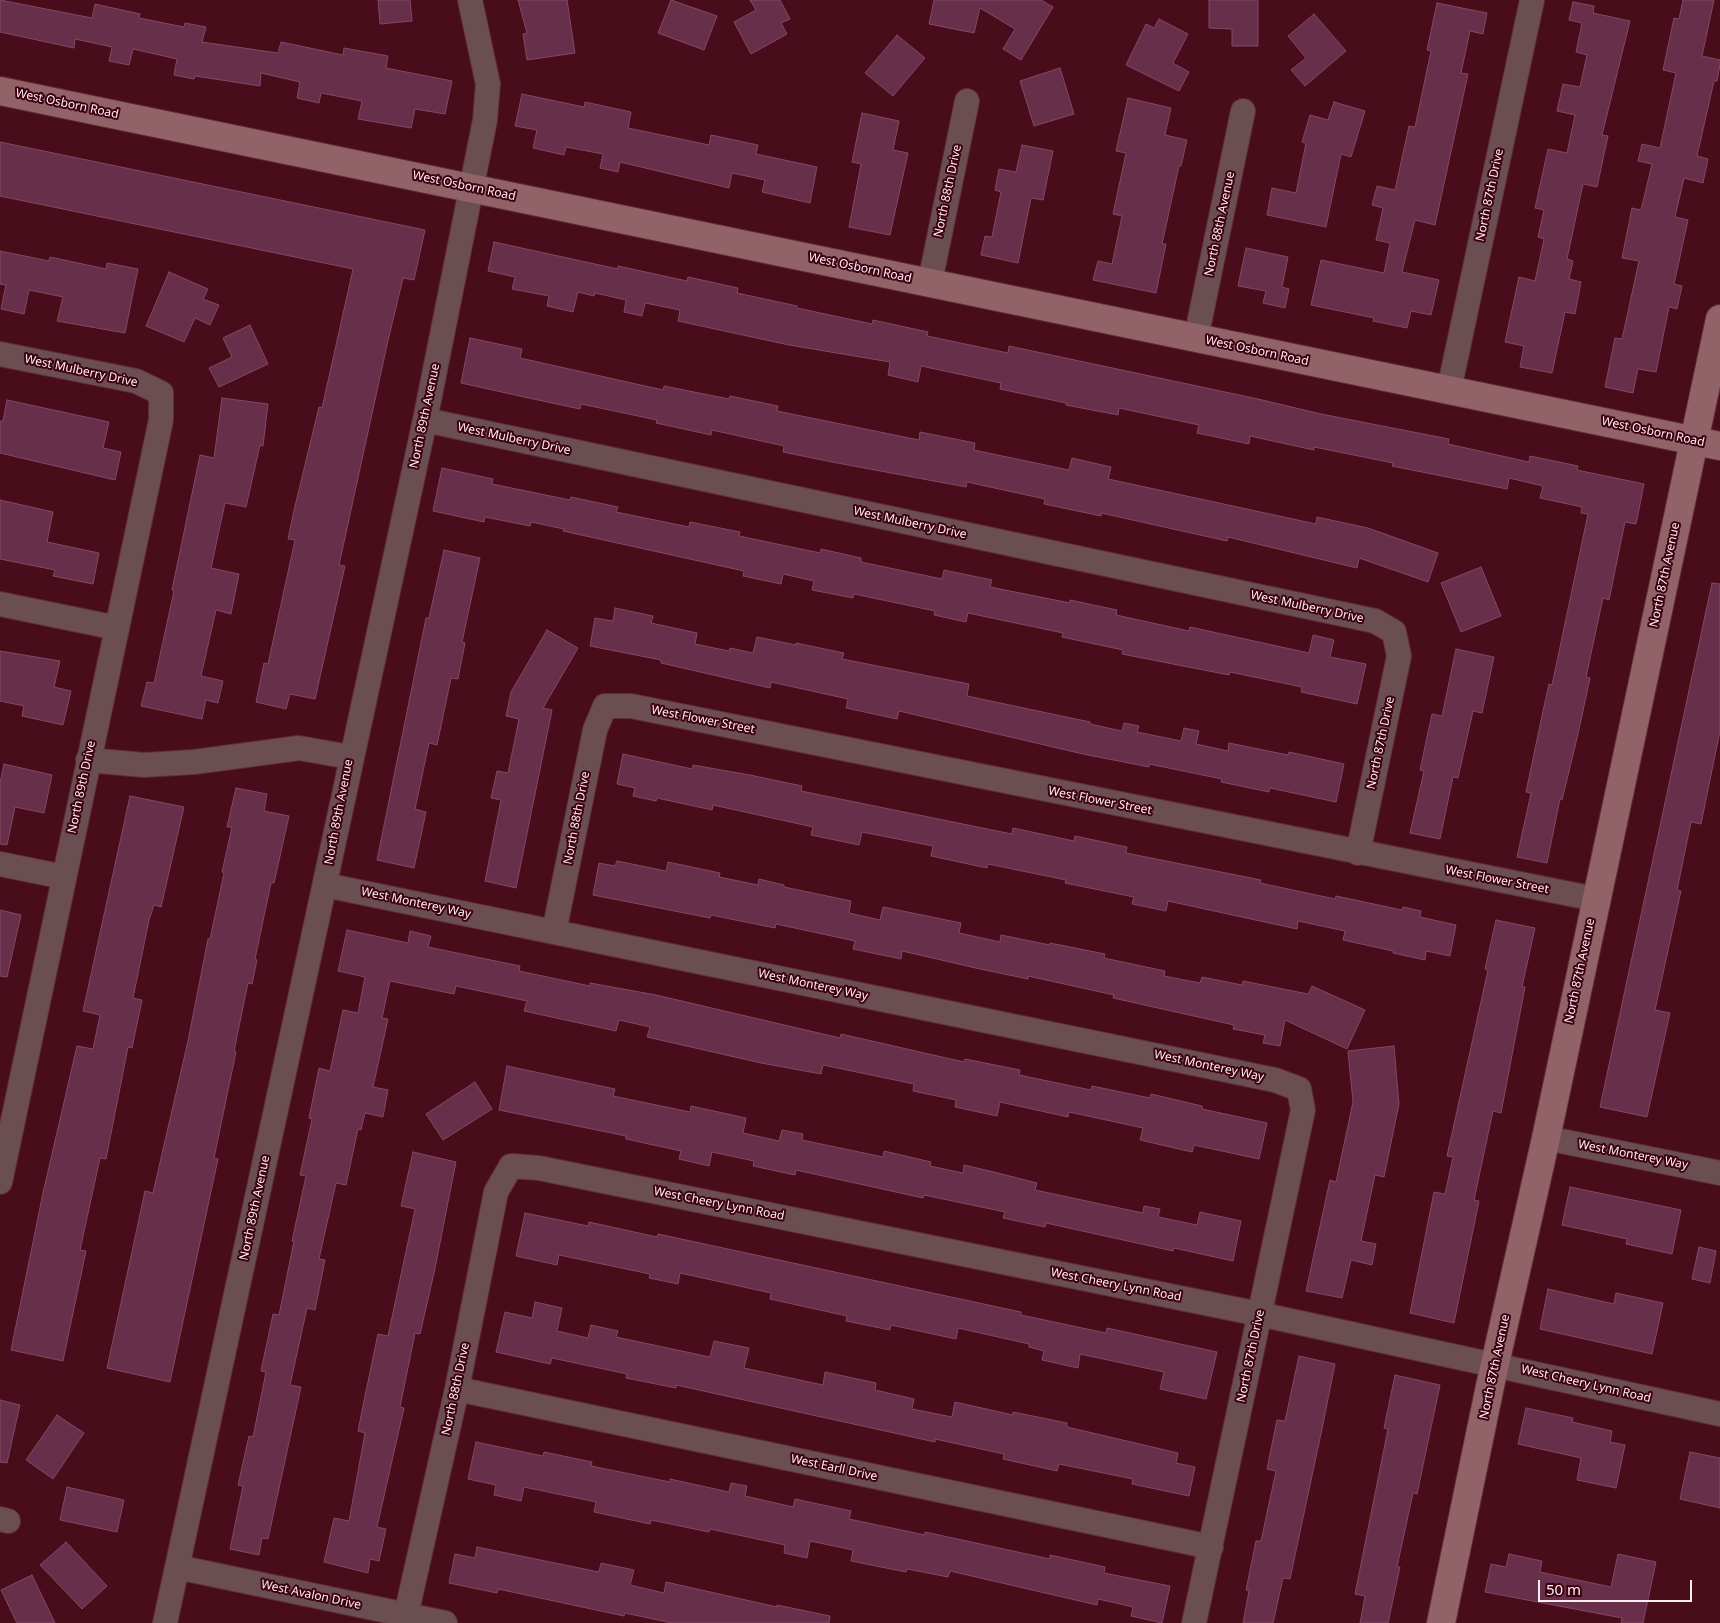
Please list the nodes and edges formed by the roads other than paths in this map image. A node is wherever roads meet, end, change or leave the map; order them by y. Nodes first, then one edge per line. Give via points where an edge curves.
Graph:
1 (470, 0) edge
2 (1532, 0) edge
3 (0, 90) edge
4 (967, 101) dead end
5 (1243, 111) dead end
6 (471, 187) junction
7 (930, 282) junction
8 (1720, 319) edge
9 (1196, 338) junction
10 (0, 354) edge
11 (1449, 390) junction
12 (161, 393) joint
13 (424, 420) junction
14 (1694, 441) junction
15 (1720, 446) edge
16 (0, 604) edge
17 (117, 628) junction
18 (1394, 632) joint
19 (605, 706) joint
20 (350, 757) junction
21 (88, 760) junction
22 (1358, 853) junction
23 (0, 864) edge
24 (64, 877) junction
25 (325, 885) junction
26 (1595, 899) junction
27 (554, 932) junction
28 (1299, 1089) joint
29 (1546, 1138) junction
30 (511, 1166) joint
31 (1720, 1173) edge
32 (0, 1182) edge
33 (1259, 1314) junction
34 (1495, 1364) junction
35 (456, 1389) junction
36 (1720, 1414) edge
37 (1211, 1547) junction
38 (178, 1567) junction
39 (406, 1615) junction
40 (165, 1623) edge
41 (445, 1623) edge
42 (1194, 1623) edge
43 (1441, 1623) edge

1 - 6 street, North 89th Avenue via 488,84 485,120
2 - 11 street, North 87th Drive
3 - 6 street, West Osborn Road
4 - 7 street, North 88th Drive
5 - 9 street, North 88th Avenue
6 - 7 street, West Osborn Road
6 - 13 street, North 89th Avenue
7 - 9 street, West Osborn Road
8 - 14 street, North 87th Avenue
9 - 11 street, West Osborn Road
10 - 12 street, West Mulberry Drive via 136,381
11 - 14 street, West Osborn Road
12 - 17 street, North 89th Drive via 161,420
13 - 18 street, West Mulberry Drive via 1375,621
13 - 20 street, North 89th Avenue
14 - 15 street, West Osborn Road
14 - 26 street, North 87th Avenue
16 - 17 street
17 - 21 street, North 89th Drive
18 - 22 street, North 87th Drive via 1399,656
19 - 22 street, West Flower Street via 631,706
19 - 27 street, North 88th Drive via 595,730
20 - 21 street via 299,748 144,766
20 - 25 street, North 89th Avenue
21 - 24 street, North 89th Drive
22 - 26 street, West Flower Street
23 - 24 street
24 - 32 street, North 89th Drive
25 - 27 street, West Monterey Way
25 - 38 street, North 89th Avenue
26 - 29 street, North 87th Avenue
27 - 28 street, West Monterey Way via 1275,1080
28 - 33 street, North 87th Drive via 1303,1110
29 - 31 street, West Monterey Way
29 - 34 street, North 87th Avenue
30 - 33 street, West Cheery Lynn Road via 539,1168
30 - 35 street, North 88th Drive via 496,1192
33 - 34 street, West Cheery Lynn Road
33 - 37 street, North 87th Drive
34 - 36 street, West Cheery Lynn Road
34 - 43 street, North 87th Avenue
35 - 37 street, West Earll Drive
35 - 39 street, North 88th Drive
37 - 42 street, North 87th Drive
38 - 39 street, West Avalon Drive
38 - 40 street, North 89th Avenue
39 - 41 street, West Avalon Drive

